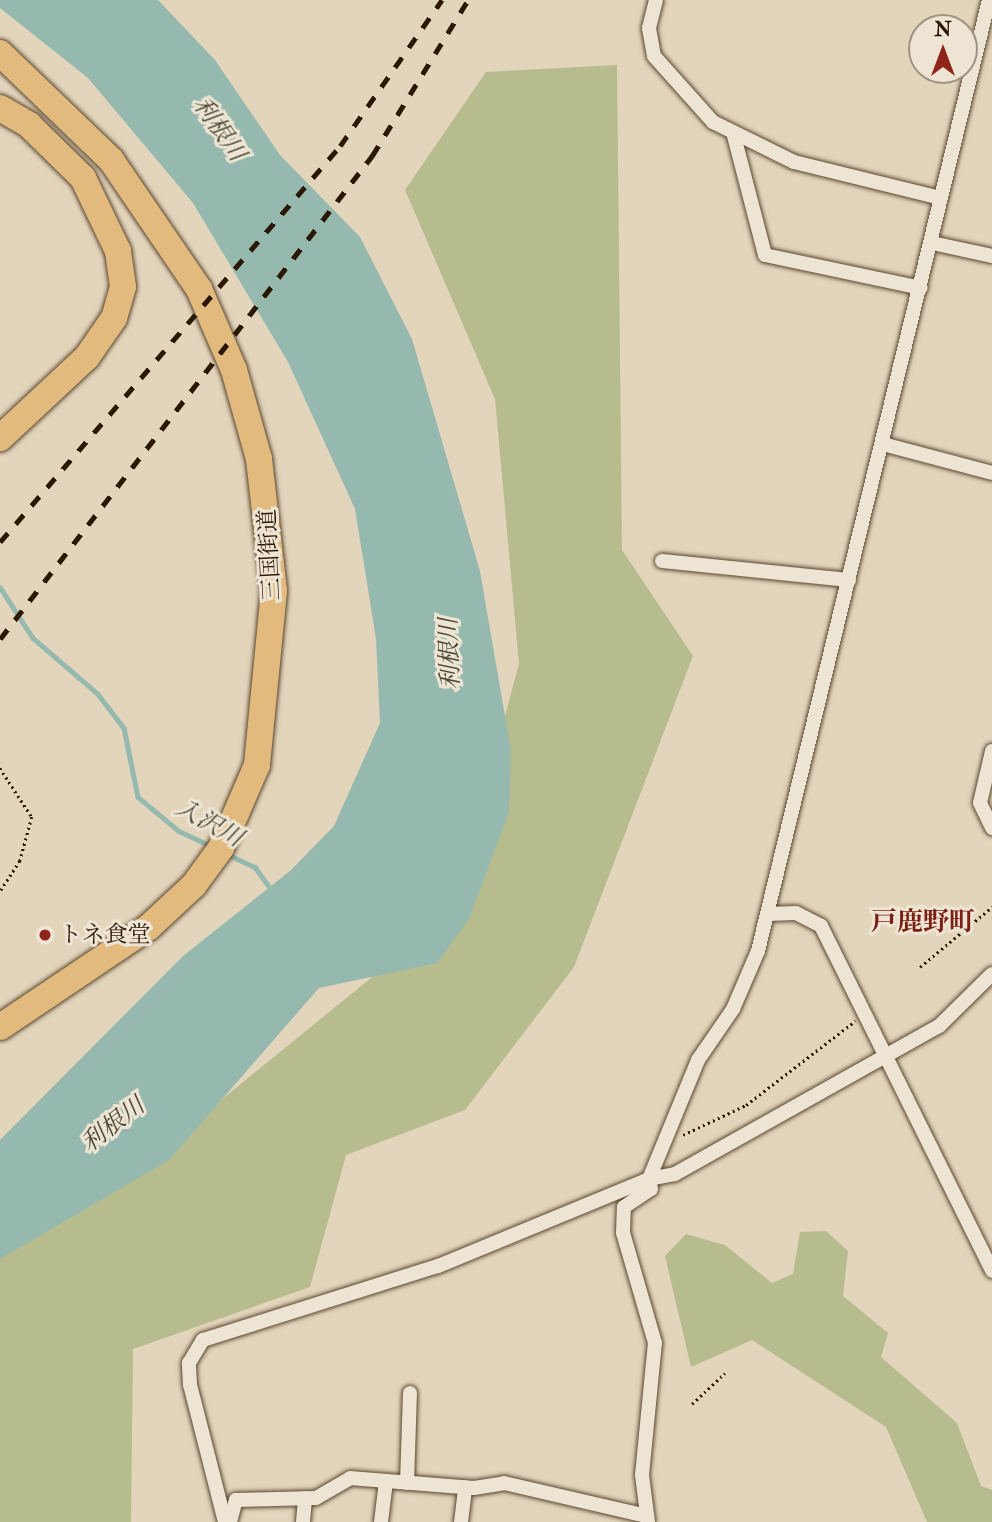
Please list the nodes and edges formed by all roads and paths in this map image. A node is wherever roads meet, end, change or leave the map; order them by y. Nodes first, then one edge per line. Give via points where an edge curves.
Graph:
1 (656, 0) edge
2 (989, 0) edge
3 (0, 52) edge
4 (0, 108) edge
5 (734, 136) junction
6 (941, 198) junction
7 (932, 243) junction
8 (992, 256) edge
9 (921, 288) junction
10 (0, 438) edge
11 (883, 444) junction
12 (992, 473) edge
13 (662, 561) dead end
14 (849, 580) junction
15 (992, 751) edge
16 (0, 768) edge
17 (992, 828) edge
18 (0, 892) edge
19 (992, 907) edge
20 (767, 914) junction
21 (920, 967) dead end
22 (992, 974) edge
23 (861, 1016) junction
24 (0, 1027) edge
25 (885, 1056) junction
26 (666, 1138) junction
27 (649, 1179) junction
28 (992, 1271) edge
29 (725, 1373) dead end
30 (410, 1393) dead end
31 (692, 1404) dead end
32 (386, 1481) junction
33 (407, 1483) junction
34 (465, 1487) junction
35 (305, 1499) junction
36 (647, 1519) edge
37 (228, 1522) edge
38 (303, 1522) edge
39 (381, 1522) edge
40 (461, 1522) edge

1 - 5 street via 649,28 654,55 681,93
2 - 6 street
3 - 24 highway, 三国街道 via 111,160 169,238 218,327 249,424 274,548 271,653 254,780 216,856 149,928
4 - 10 highway via 29,125 83,178 118,251 122,287 114,318 87,357
5 - 6 street via 794,162
5 - 9 street via 765,255
6 - 7 street
7 - 8 street
7 - 9 street
9 - 11 street
11 - 12 street
11 - 14 street
13 - 14 street
14 - 20 street
15 - 17 street via 980,803
16 - 18 path via 32,817 20,861
19 - 21 path
20 - 23 street via 796,913 821,926
20 - 26 street via 744,990 698,1060
22 - 25 street via 939,1026
23 - 25 street
23 - 26 path via 746,1105 689,1135
25 - 27 street via 675,1174
25 - 28 street
26 - 27 street
27 - 36 street via 651,1189 620,1216 655,1343 642,1475
27 - 37 street via 438,1266 203,1340 190,1363 190,1385
29 - 31 path
30 - 33 street
32 - 33 street
32 - 35 street via 350,1478
32 - 39 street
33 - 34 street
34 - 36 street via 505,1483
34 - 40 street
35 - 37 street via 236,1500
35 - 38 street

